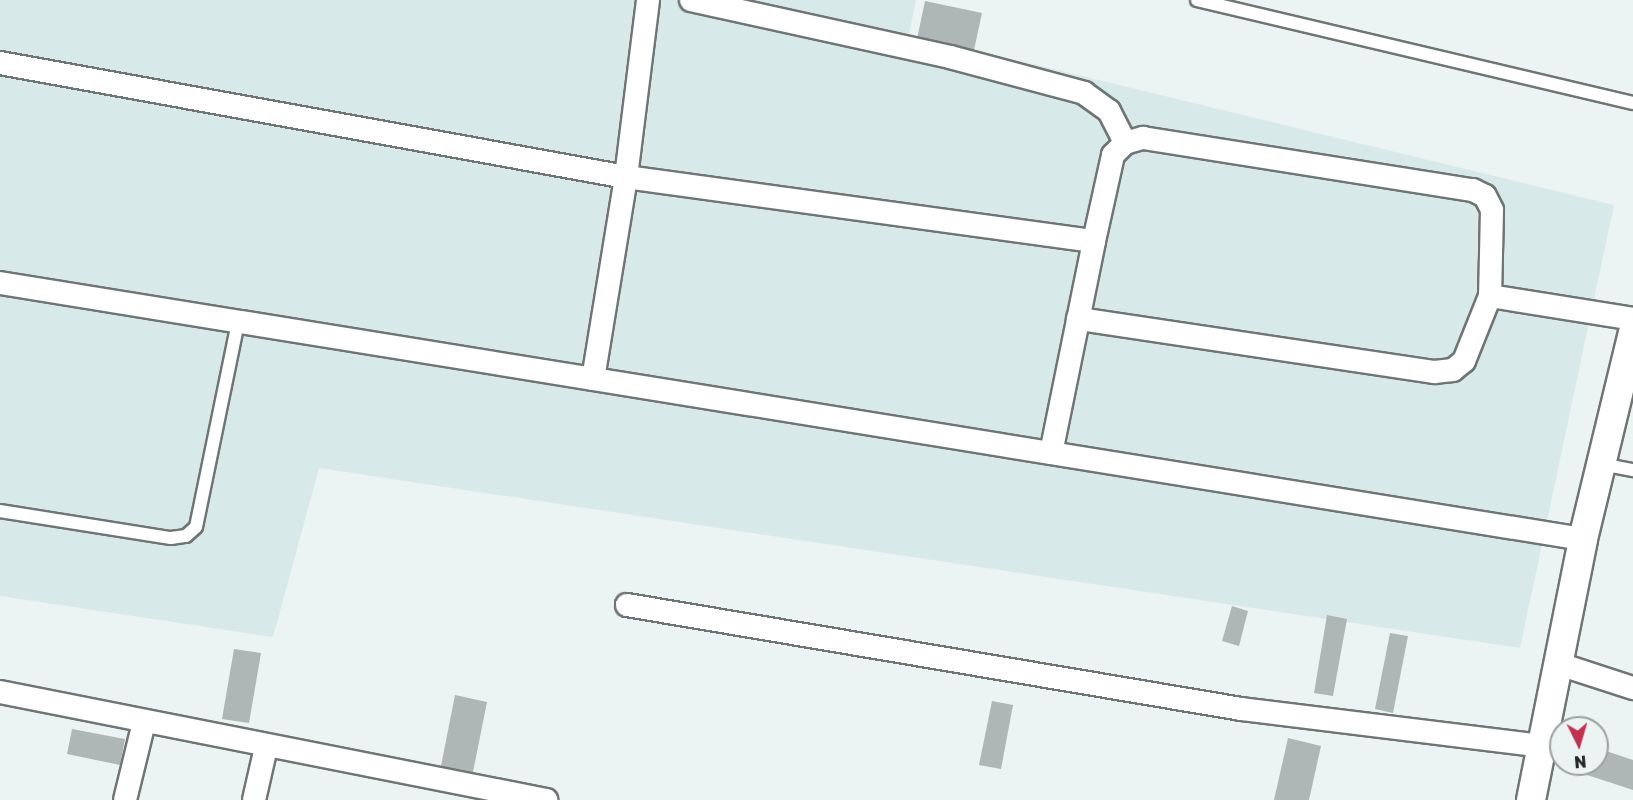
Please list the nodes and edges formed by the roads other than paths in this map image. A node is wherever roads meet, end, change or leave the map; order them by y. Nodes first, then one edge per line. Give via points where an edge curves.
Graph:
1 (648, 0) edge
2 (691, 0) edge
3 (1197, 0) edge
4 (0, 63) edge
5 (1633, 103) edge
6 (1125, 142) junction
7 (626, 177) junction
8 (1094, 241) junction
9 (0, 283) edge
10 (1490, 296) junction
11 (1078, 319) junction
12 (1633, 319) edge
13 (238, 322) junction
14 (1633, 333) edge
15 (593, 379) junction
16 (1051, 453) junction
17 (1601, 464) junction
18 (1633, 470) edge
19 (0, 512) edge
20 (1583, 539) junction
21 (627, 604) dead end
22 (1559, 664) junction
23 (1633, 688) edge
24 (0, 692) edge
25 (144, 722) junction
26 (1543, 746) junction
27 (266, 747) junction
28 (461, 791) edge
29 (125, 800) edge
30 (254, 800) edge
31 (546, 800) edge
32 (1531, 800) edge

1 - 7 street
2 - 6 street via 950,57 1084,93 1109,111
3 - 5 lane
4 - 7 street
6 - 8 street via 1113,155
6 - 10 street via 1143,138 1473,190 1485,196 1492,210
7 - 8 street
7 - 15 street
8 - 11 street
9 - 13 street
10 - 11 street via 1464,361 1453,370 1434,372
10 - 12 street
11 - 16 street
13 - 15 street
13 - 19 lane via 196,527 186,536 171,538
14 - 17 street
15 - 16 street
16 - 20 street
17 - 18 lane
17 - 20 street
20 - 22 street
21 - 26 street via 1241,709
22 - 23 street
22 - 26 street
24 - 25 street
25 - 27 street
25 - 29 street
26 - 32 street
27 - 28 street
27 - 30 street
28 - 31 street

